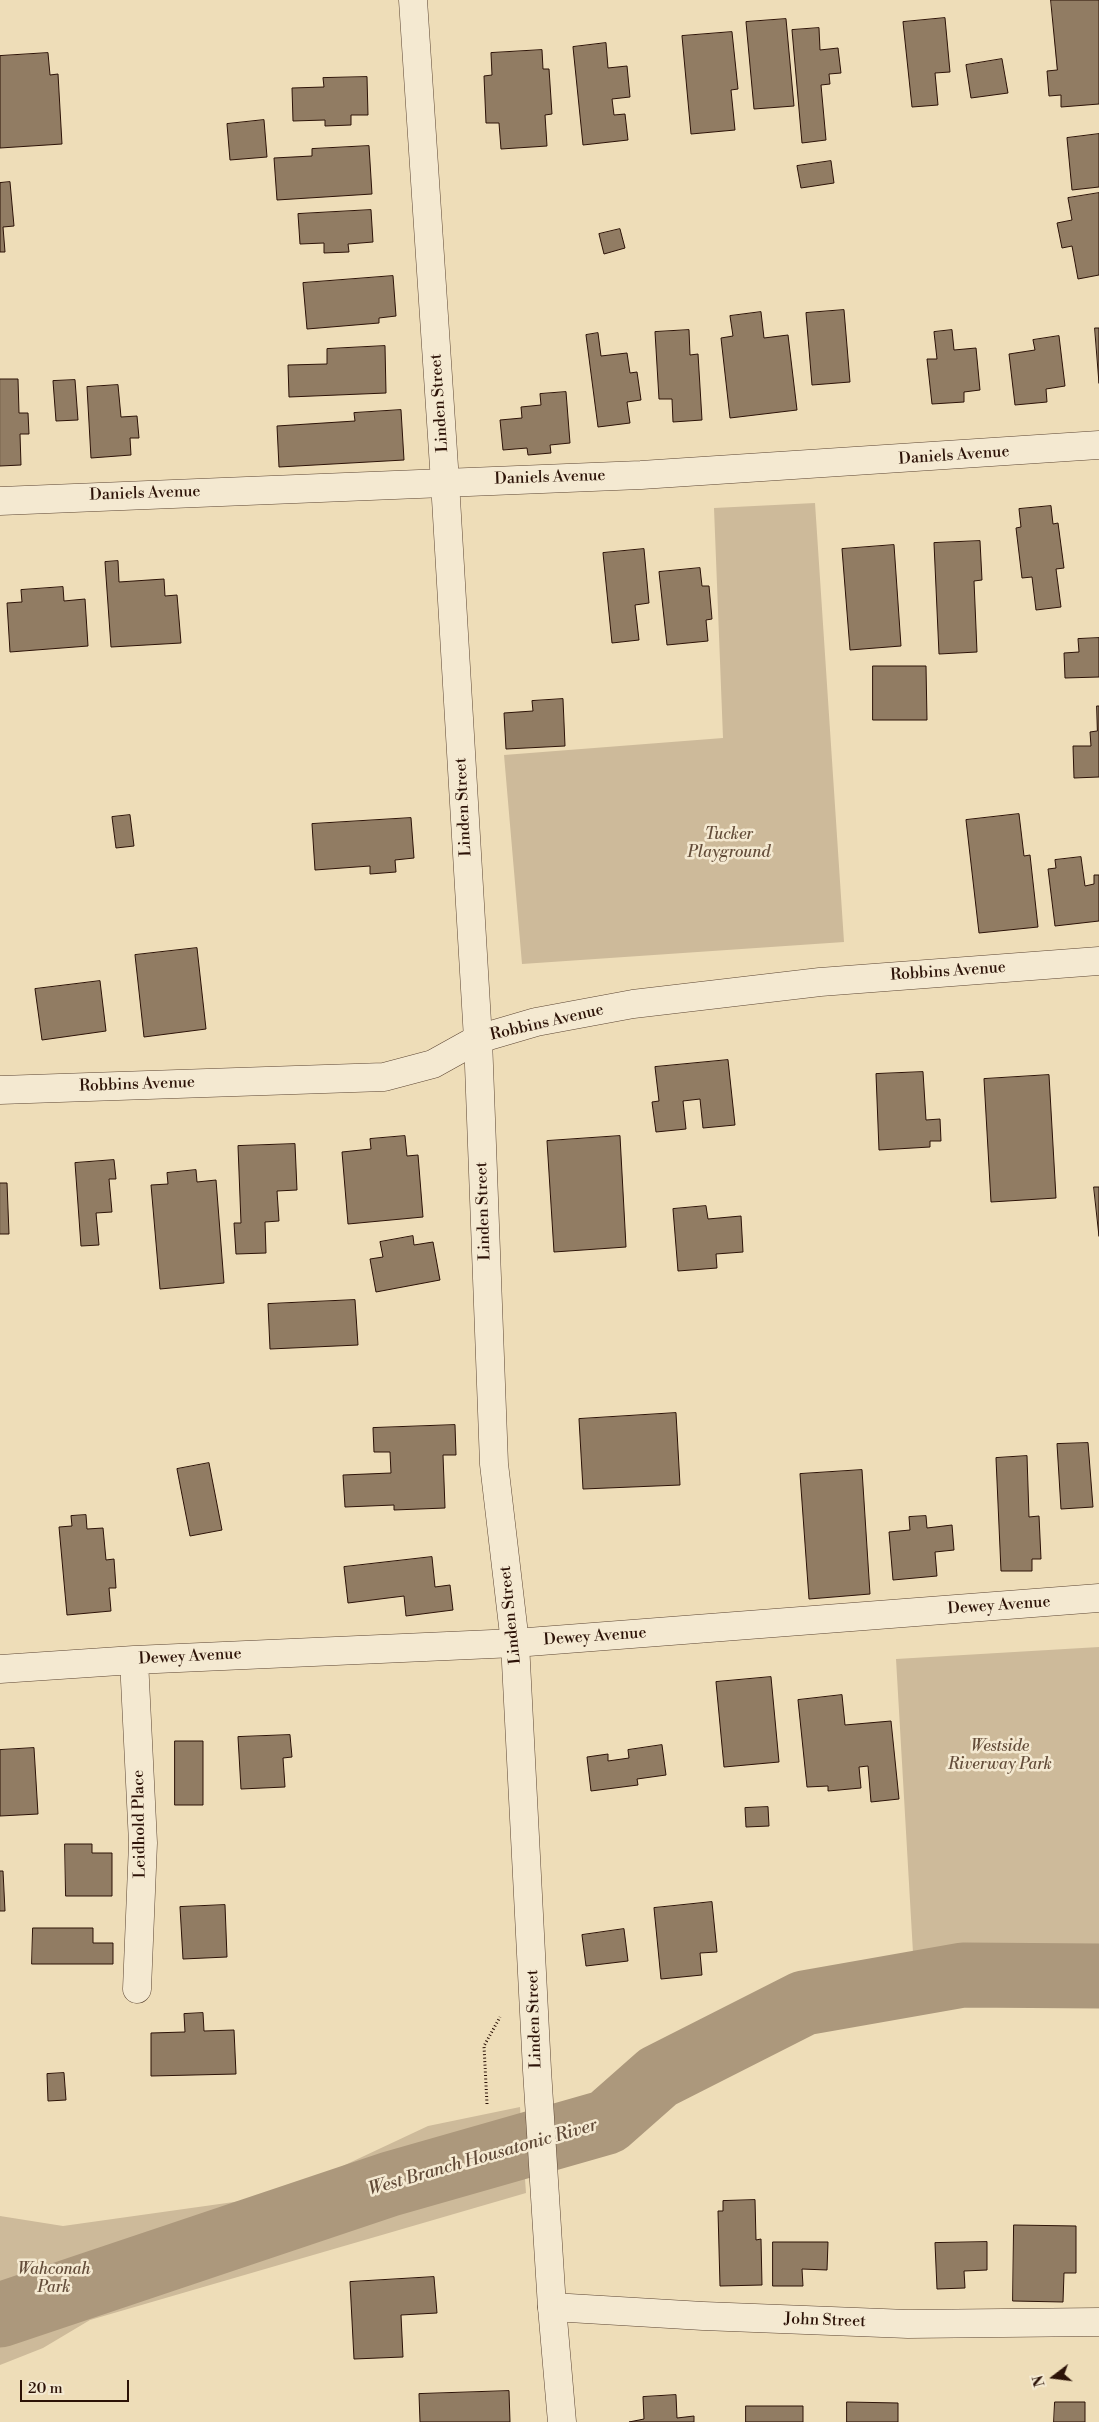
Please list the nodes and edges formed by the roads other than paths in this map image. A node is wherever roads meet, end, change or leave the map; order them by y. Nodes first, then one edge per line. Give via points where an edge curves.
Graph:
1 (413, 0) edge
2 (1099, 445) edge
3 (445, 482) junction
4 (0, 501) edge
5 (1099, 961) edge
6 (478, 1039) junction
7 (0, 1090) edge
8 (1099, 1598) edge
9 (515, 1643) junction
10 (134, 1660) junction
11 (0, 1669) edge
12 (137, 1989) dead end
13 (552, 2307) junction
14 (1099, 2322) edge
15 (562, 2422) edge

1 - 3 street, Linden Street
2 - 3 street, Daniels Avenue via 740,469
3 - 4 street, Daniels Avenue
3 - 6 street, Linden Street
5 - 6 street, Robbins Avenue via 820,982 633,1004 536,1022
6 - 7 street, Robbins Avenue via 432,1064 384,1077
6 - 9 street, Linden Street via 494,1464
8 - 9 street, Dewey Avenue
9 - 10 street, Dewey Avenue
9 - 13 street, Linden Street
10 - 11 street, Dewey Avenue
10 - 12 street, Leidhold Place via 143,1843
13 - 14 street, John Street via 908,2324
13 - 15 street, Linden Street

